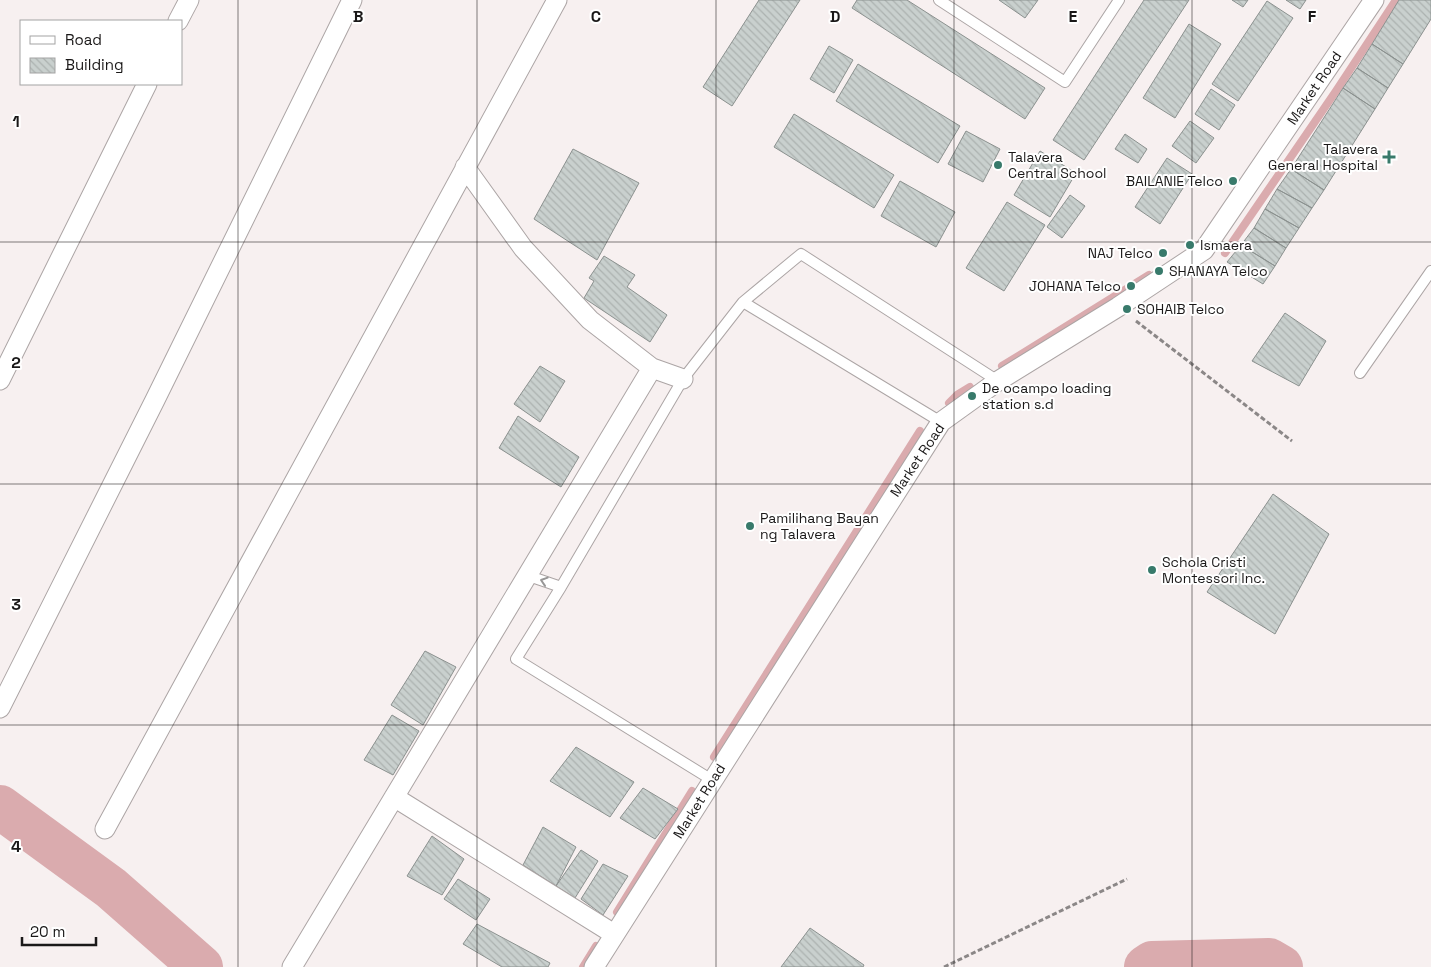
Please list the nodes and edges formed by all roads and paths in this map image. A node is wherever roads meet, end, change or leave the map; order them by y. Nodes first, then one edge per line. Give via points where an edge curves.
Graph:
1 (189, 0) edge
2 (352, 0) edge
3 (557, 0) edge
4 (939, 0) edge
5 (1120, 0) edge
6 (1374, 0) edge
7 (179, 20) edge
8 (147, 85) edge
9 (465, 167) junction
10 (1431, 270) edge
11 (743, 302) junction
12 (1118, 308) junction
13 (652, 368) junction
14 (1360, 374) dead end
15 (683, 379) junction
16 (0, 380) edge
17 (998, 381) junction
18 (941, 422) junction
19 (1292, 440) dead end
20 (526, 575) junction
21 (561, 587) junction
22 (0, 708) edge
23 (712, 780) junction
24 (394, 797) junction
25 (105, 829) dead end
26 (1127, 879) dead end
27 (614, 934) junction
28 (292, 967) edge
29 (594, 967) edge
30 (944, 967) edge

1 - 7 street
2 - 22 street
3 - 9 street
4 - 5 lane via 1065,82
6 - 12 street, Market Road via 1204,250
8 - 16 street
9 - 13 street via 523,248 590,320
9 - 25 street
10 - 14 lane
11 - 15 lane
11 - 17 lane via 801,254
11 - 18 lane
12 - 17 street, Market Road
12 - 19 path
13 - 15 street
13 - 20 street
15 - 21 lane
17 - 18 street, Market Road
18 - 23 street, Market Road
21 -> 20 lane
20 - 24 street
21 - 23 lane via 516,659
23 - 27 street, Market Road
24 - 27 street
24 - 28 street
26 - 30 path
27 - 29 street, Market Road

